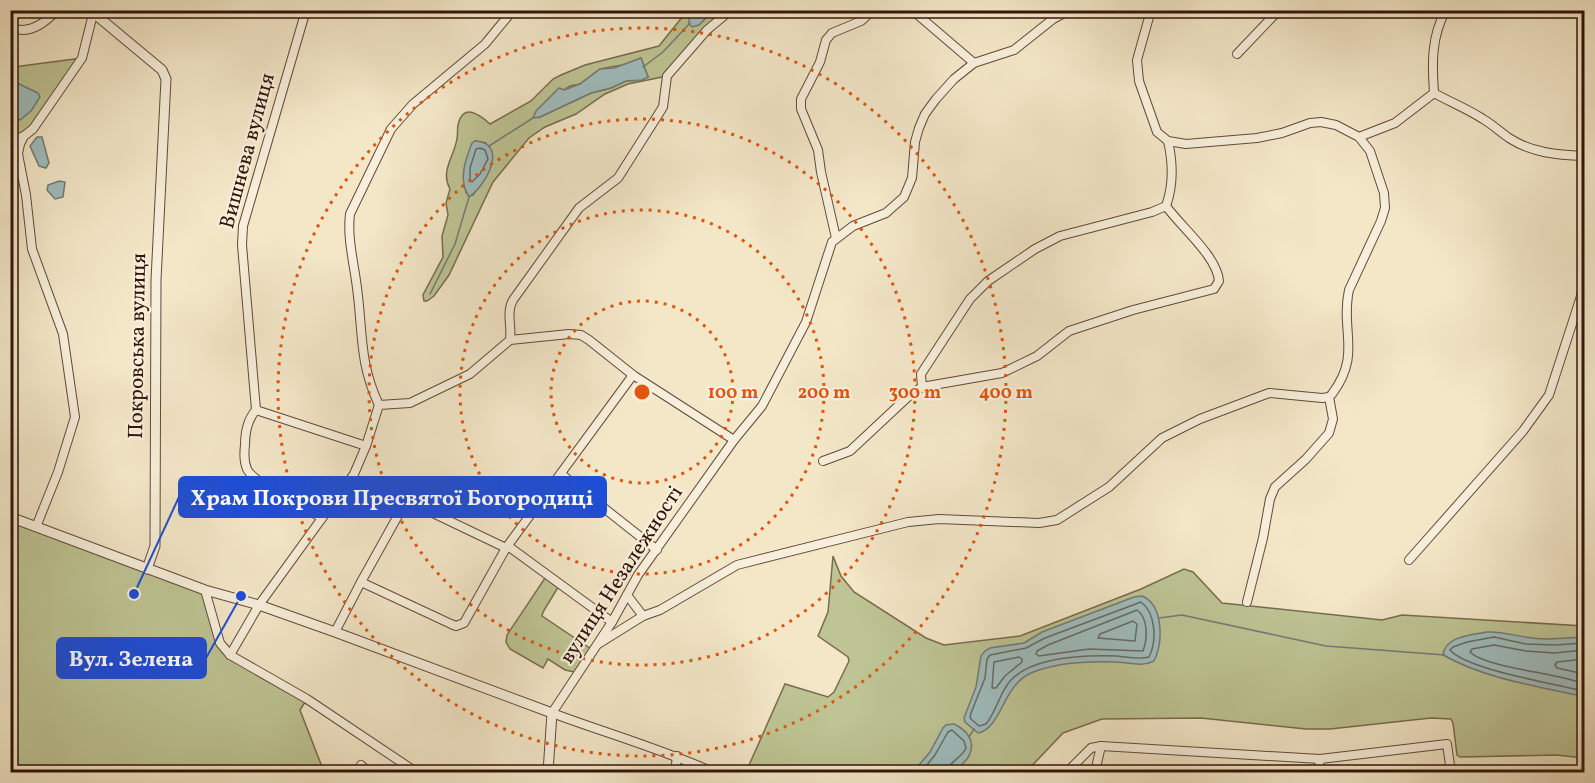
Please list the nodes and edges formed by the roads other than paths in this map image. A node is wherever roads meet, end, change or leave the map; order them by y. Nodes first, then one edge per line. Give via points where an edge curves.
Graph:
1 (57, 10) edge
2 (306, 10) edge
3 (513, 10) edge
4 (731, 10) edge
5 (873, 10) edge
6 (912, 10) edge
7 (1049, 10) edge
8 (1070, 10) edge
9 (1151, 10) edge
10 (1279, 10) edge
11 (1446, 10) edge
12 (92, 12) edge
13 (1053, 19) junction
14 (10, 27) edge
15 (1237, 54) dead end
16 (974, 63) junction
17 (1434, 93) junction
18 (24, 136) junction
19 (1359, 137) junction
20 (1168, 141) junction
21 (10, 142) edge
22 (1584, 156) edge
23 (1166, 206) junction
24 (836, 238) junction
25 (1584, 287) edge
26 (510, 340) junction
27 (633, 375) junction
28 (922, 387) junction
29 (1329, 397) junction
30 (379, 405) junction
31 (256, 410) junction
32 (734, 440) junction
33 (366, 446) junction
34 (823, 460) dead end
35 (561, 474) junction
36 (10, 518) edge
37 (322, 518) junction
38 (36, 527) junction
39 (507, 547) junction
40 (657, 550) junction
41 (1409, 560) dead end
42 (147, 569) junction
43 (361, 582) junction
44 (205, 590) junction
45 (627, 595) junction
46 (1247, 602) dead end
47 (259, 605) junction
48 (643, 616) junction
49 (612, 622) junction
50 (334, 632) junction
51 (598, 644) junction
52 (230, 656) junction
53 (552, 713) junction
54 (1101, 746) junction
55 (677, 756) junction
56 (1320, 759) junction
57 (361, 765) dead end
58 (368, 772) edge
59 (416, 772) edge
60 (548, 772) edge
61 (675, 772) edge
62 (713, 772) edge
63 (1067, 772) edge
64 (1095, 772) edge
65 (1318, 772) edge
66 (1451, 772) edge

1 - 14 street via 29,30
2 - 31 street, Вишнева вулиця via 243,226
3 - 30 street via 485,44 400,117 350,214 348,228 363,363
4 - 26 street via 706,30 667,76 663,107 618,178 579,208 513,300 509,312
5 - 24 street via 826,40 820,62 801,99 801,109 818,150
6 - 16 street
7 - 13 street
8 - 13 street
9 - 20 street via 1137,60 1139,81 1157,132
10 - 15 street
11 - 17 street via 1431,60
12 - 18 street via 82,58 33,129
12 - 42 street, Покровська вулиця via 162,70 166,79 156,280 155,546
13 - 16 street via 1014,50
16 - 24 street via 947,86 922,120 915,142 912,178 904,197 886,213 853,226
17 - 19 street via 1395,123
17 - 22 street via 1529,149
18 - 21 street
18 - 38 street via 18,154 32,249 63,334 75,417
19 - 20 street via 1321,122 1257,138 1186,144
19 - 29 street via 1372,157 1385,208 1349,290 1349,359
20 - 23 street via 1173,162
23 - 28 street via 1060,236 988,281 970,299 921,374
23 - 28 street via 1219,274 1214,289 1069,331 1037,356 1002,373
24 - 32 street via 830,245 802,328 762,406
25 - 41 street via 1549,395 1515,440
26 - 27 street via 581,335
26 - 30 street via 470,374 410,403
27 - 32 street
27 - 35 street
28 - 34 street via 850,451
29 - 46 street via 1333,419 1329,433 1275,487 1270,499
29 - 48 street via 1269,393 1200,419 1162,438 1109,486 1057,520 1031,523 939,519 899,524 737,565
30 - 33 street
31 - 33 street
31 - 37 street, Вишнева вулиця via 245,437 248,472
32 - 40 street
33 - 37 street via 354,474
35 - 39 street
35 - 40 street
36 - 38 street
37 - 47 street
38 - 42 street
39 - 43 street via 409,505 400,512
39 - 43 street via 460,625
39 - 49 street
40 - 45 street
42 - 44 street
43 - 50 street
44 - 47 street
44 - 52 street via 220,643
45 - 48 street
45 - 49 street
47 - 50 street
47 - 52 street
48 - 51 street
49 - 51 street
50 - 53 street
51 - 53 street
52 - 59 street via 307,699
53 - 55 street
53 - 60 street
54 - 56 street
54 - 63 street via 1091,748
54 - 64 street
55 - 61 street
55 - 62 street
56 - 65 street
56 - 66 street via 1447,744
57 - 58 street

